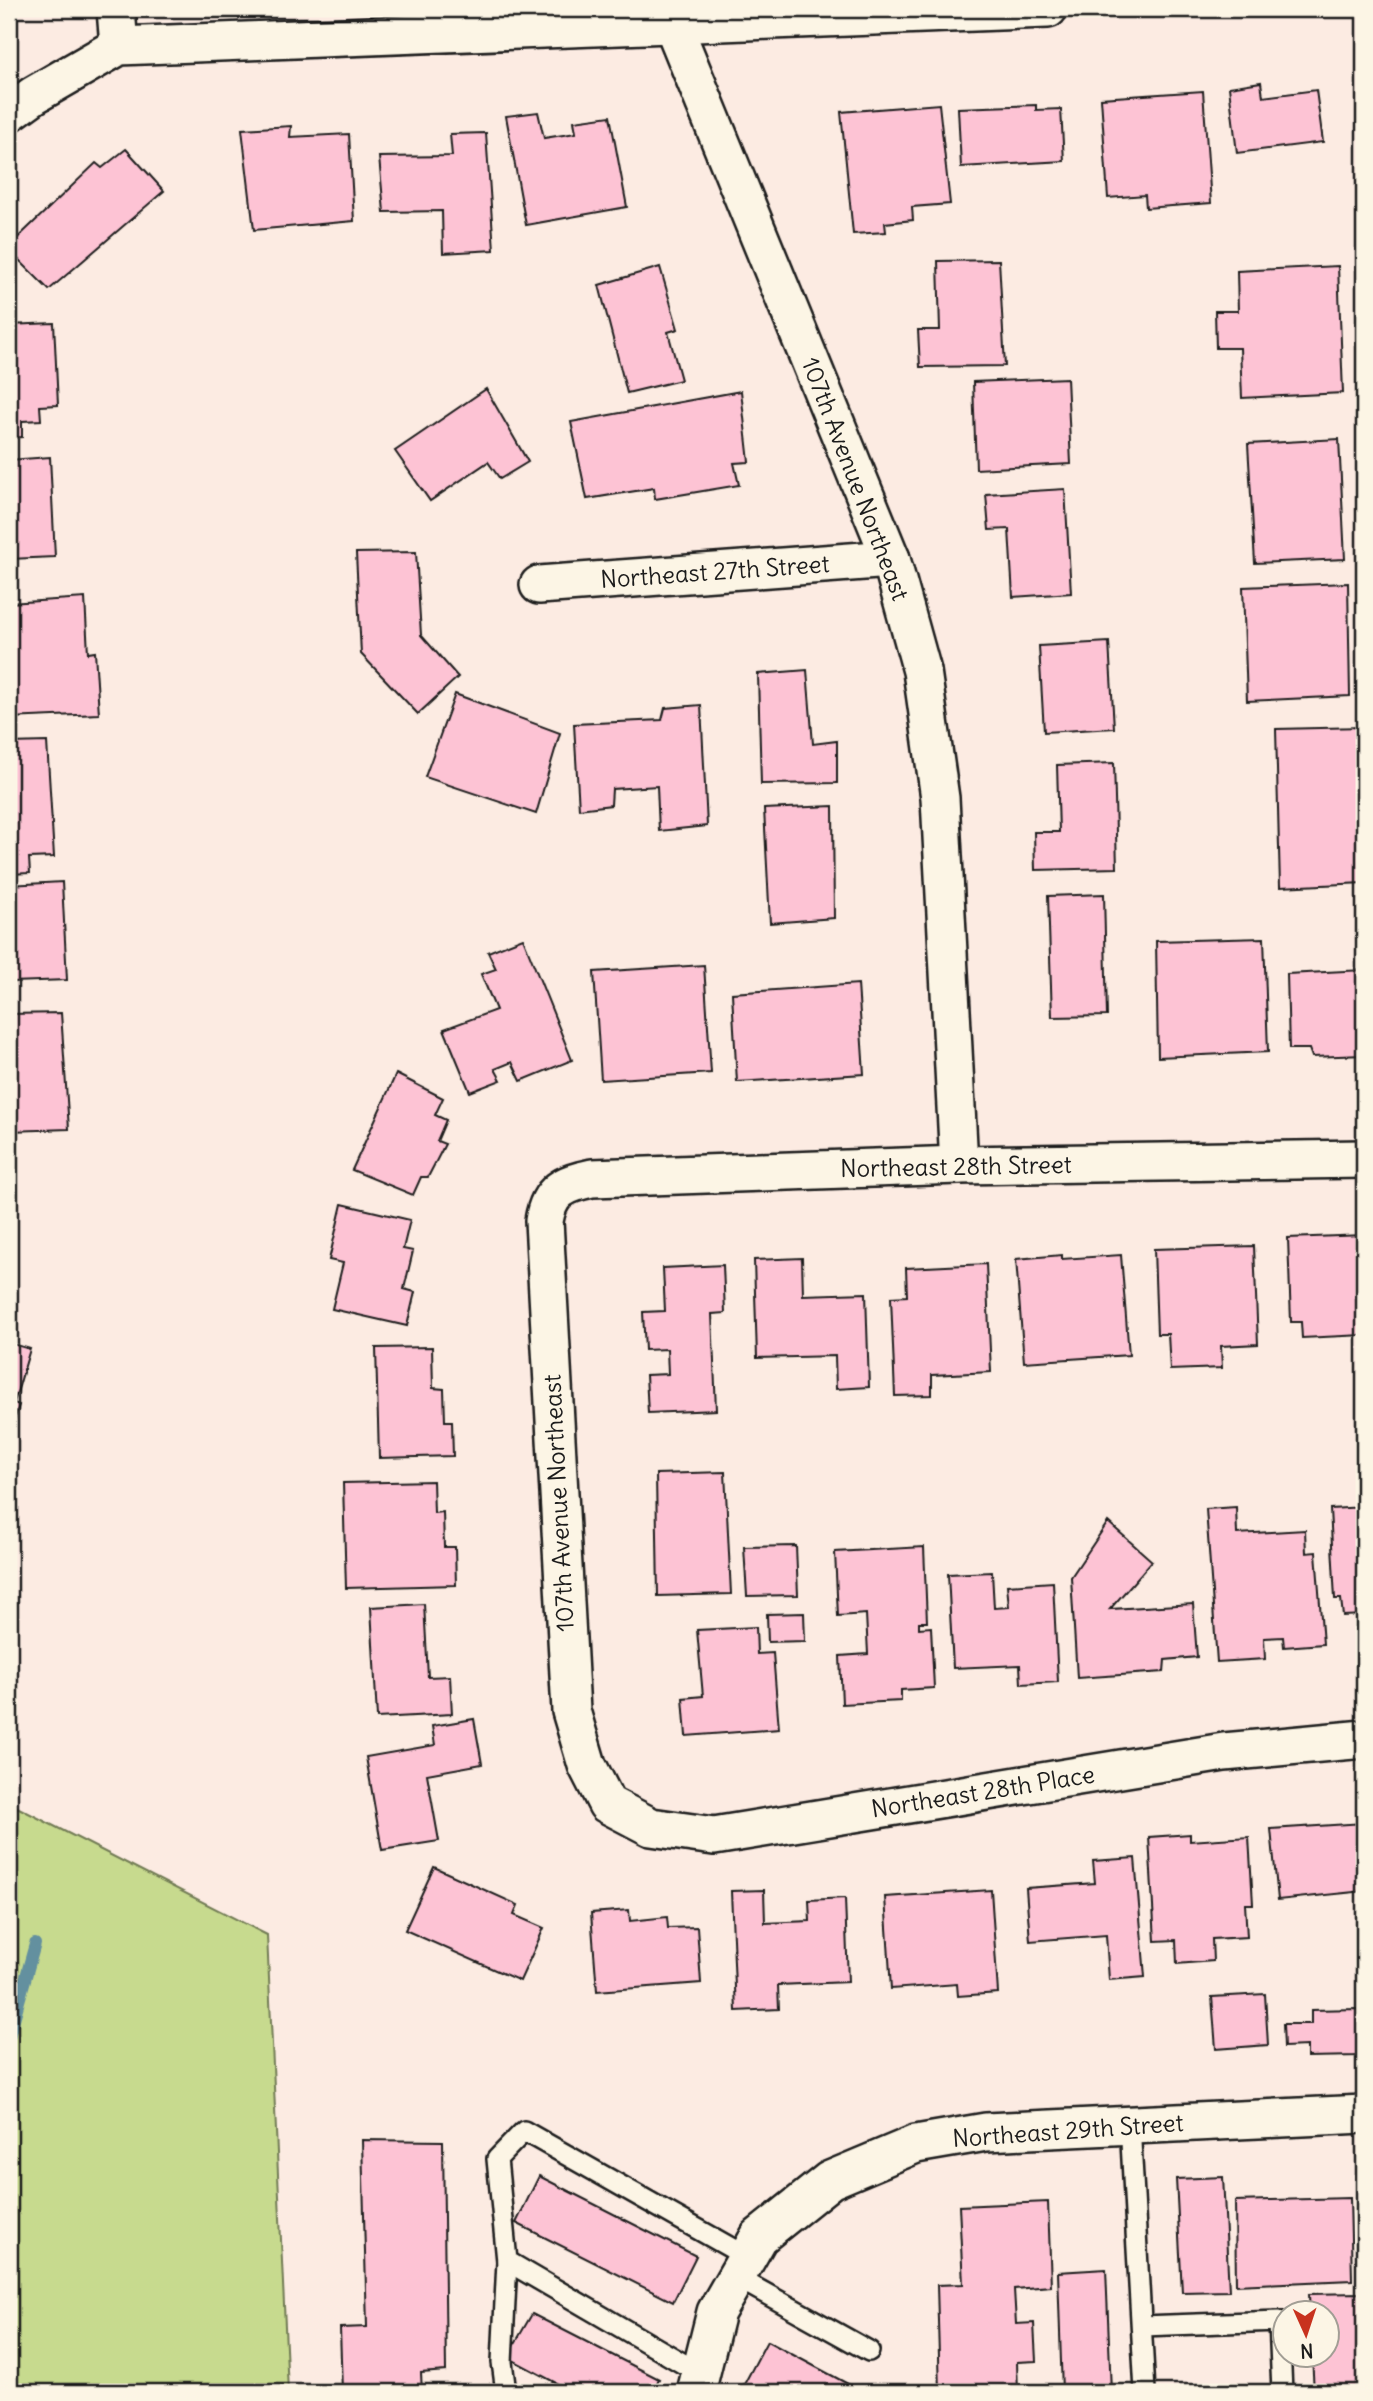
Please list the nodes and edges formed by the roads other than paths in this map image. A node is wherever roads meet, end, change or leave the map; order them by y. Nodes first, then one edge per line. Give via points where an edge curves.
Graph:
1 (116, 9) edge
2 (1048, 9) edge
3 (673, 25) junction
4 (118, 46) junction
5 (9, 113) edge
6 (891, 559) junction
7 (539, 585) dead end
8 (1364, 1159) edge
9 (960, 1165) junction
10 (553, 1196) joint
11 (1364, 1739) edge
12 (607, 1804) joint
13 (1364, 2113) edge
14 (1130, 2124) junction
15 (507, 2262) junction
16 (741, 2267) junction
17 (1142, 2326) junction
18 (869, 2351) dead end
19 (698, 2383) edge
20 (506, 2392) edge
21 (1145, 2392) edge
22 (1282, 2392) edge

1 - 4 street
2 - 3 street
3 - 4 street
3 - 6 street, 107th Avenue Northeast
4 - 5 street
6 - 7 street, Northeast 27th Street
6 - 9 street, 107th Avenue Northeast via 922,671 940,798
8 - 9 street, Northeast 28th Street
9 - 10 street, Northeast 28th Street via 592,1178 566,1183
10 - 12 street, 107th Avenue Northeast via 544,1220 571,1711 587,1765
11 - 12 street, Northeast 28th Place via 1224,1752 714,1836 651,1827
13 - 14 street, Northeast 29th Street
14 - 16 street, Northeast 29th Street via 986,2132 916,2144 830,2180 759,2237
14 - 17 lane
15 - 16 lane via 497,2159 524,2131
15 - 19 lane
15 - 20 lane via 502,2362
16 - 18 lane
16 - 19 street, Northeast 29th Street via 716,2312
17 - 21 lane
17 - 22 lane via 1279,2321

